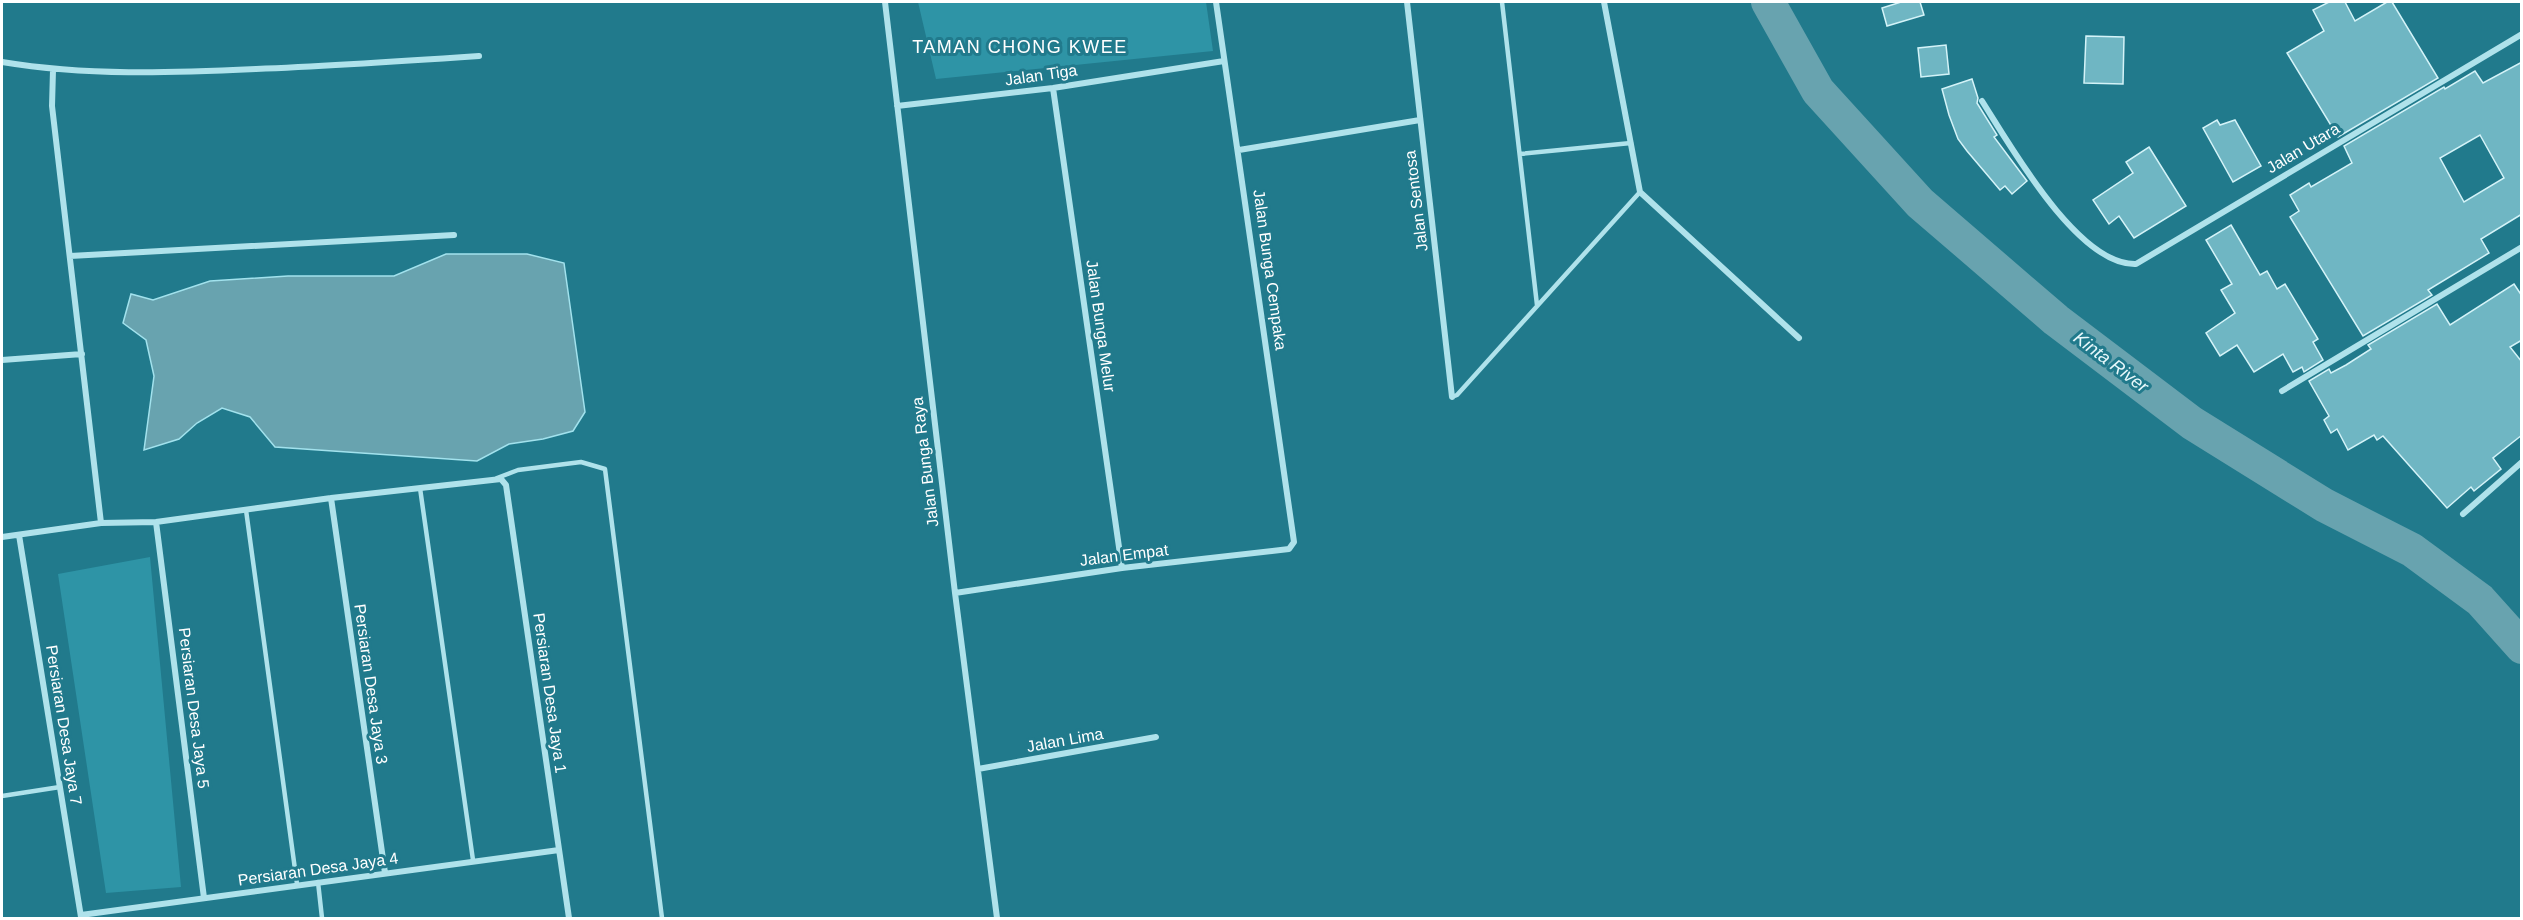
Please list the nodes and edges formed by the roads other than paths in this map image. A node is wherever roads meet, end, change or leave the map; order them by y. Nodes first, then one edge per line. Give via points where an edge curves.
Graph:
1 (885, 2) edge
2 (1216, 2) edge
3 (1407, 2) edge
4 (1502, 2) edge
5 (1604, 2) edge
6 (2522, 34) edge
7 (479, 56) dead end
8 (1224, 61) junction
9 (2, 62) edge
10 (53, 70) junction
11 (1053, 88) junction
12 (1982, 101) dead end
13 (897, 106) junction
14 (1420, 120) junction
15 (1631, 143) junction
16 (1239, 150) junction
17 (1520, 154) junction
18 (1640, 192) junction
19 (454, 234) dead end
20 (2522, 247) edge
21 (70, 256) junction
22 (1537, 305) junction
23 (1799, 338) dead end
24 (82, 354) junction
25 (2, 360) edge
26 (2282, 391) dead end
27 (1452, 397) joint
28 (2521, 463) edge
29 (496, 478) junction
30 (420, 488) junction
31 (331, 498) junction
32 (246, 510) junction
33 (2463, 514) dead end
34 (156, 522) junction
35 (101, 523) junction
36 (19, 535) junction
37 (2, 537) edge
38 (1294, 542) joint
39 (1122, 568) junction
40 (954, 593) junction
41 (1156, 737) dead end
42 (978, 769) junction
43 (60, 787) junction
44 (2, 796) edge
45 (559, 849) junction
46 (473, 860) junction
47 (385, 873) junction
48 (318, 882) junction
49 (297, 884) junction
50 (204, 898) junction
51 (81, 917) edge
52 (322, 918) edge
53 (568, 918) edge
54 (662, 918) edge
55 (997, 918) edge

1 - 13 street, Jalan Bunga Raya
2 - 8 street, Jalan Bunga Cempaka
3 - 14 street, Jalan Sentosa
4 - 17 lane
5 - 15 street
6 - 12 street, Jalan Utara via 2136,264 2119,262 2063,219 2046,201
7 - 10 street via 152,73
8 - 11 street, Jalan Tiga
8 - 16 street, Jalan Bunga Cempaka
9 - 10 street
10 - 21 street via 52,106
11 - 13 street, Jalan Tiga
11 - 39 street, Jalan Bunga Melur
13 - 40 street, Jalan Bunga Raya
14 - 16 street
14 - 27 street, Jalan Sentosa
15 - 17 lane
15 - 18 street
16 - 38 street, Jalan Bunga Cempaka
17 - 22 lane
18 - 22 lane
18 - 23 street
19 - 21 street
20 - 26 street
21 - 24 street
22 - 27 lane
24 - 25 street
24 - 35 street
28 - 33 street
29 - 30 street
29 - 45 street, Persiaran Desa Jaya 1 via 506,485
29 - 54 lane via 518,470 581,462 605,469
30 - 31 street
30 - 46 lane
31 - 32 street
31 - 47 street, Persiaran Desa Jaya 3
32 - 34 street
32 - 49 lane
34 - 35 street
34 - 50 street, Persiaran Desa Jaya 5
35 - 36 street
36 - 37 street
36 - 43 street, Persiaran Desa Jaya 7
38 - 39 street, Jalan Empat via 1289,549
39 - 40 street, Jalan Empat
40 - 42 street, Jalan Bunga Raya
41 - 42 street, Jalan Lima
42 - 55 street, Jalan Bunga Raya
43 - 44 lane
43 - 51 street, Persiaran Desa Jaya 7
45 - 46 street, Persiaran Desa Jaya 4
45 - 53 street, Persiaran Desa Jaya 1
46 - 47 street, Persiaran Desa Jaya 4
47 - 48 street, Persiaran Desa Jaya 4
48 - 49 street, Persiaran Desa Jaya 4
48 - 52 lane
49 - 50 street, Persiaran Desa Jaya 4
50 - 51 street, Persiaran Desa Jaya 4

